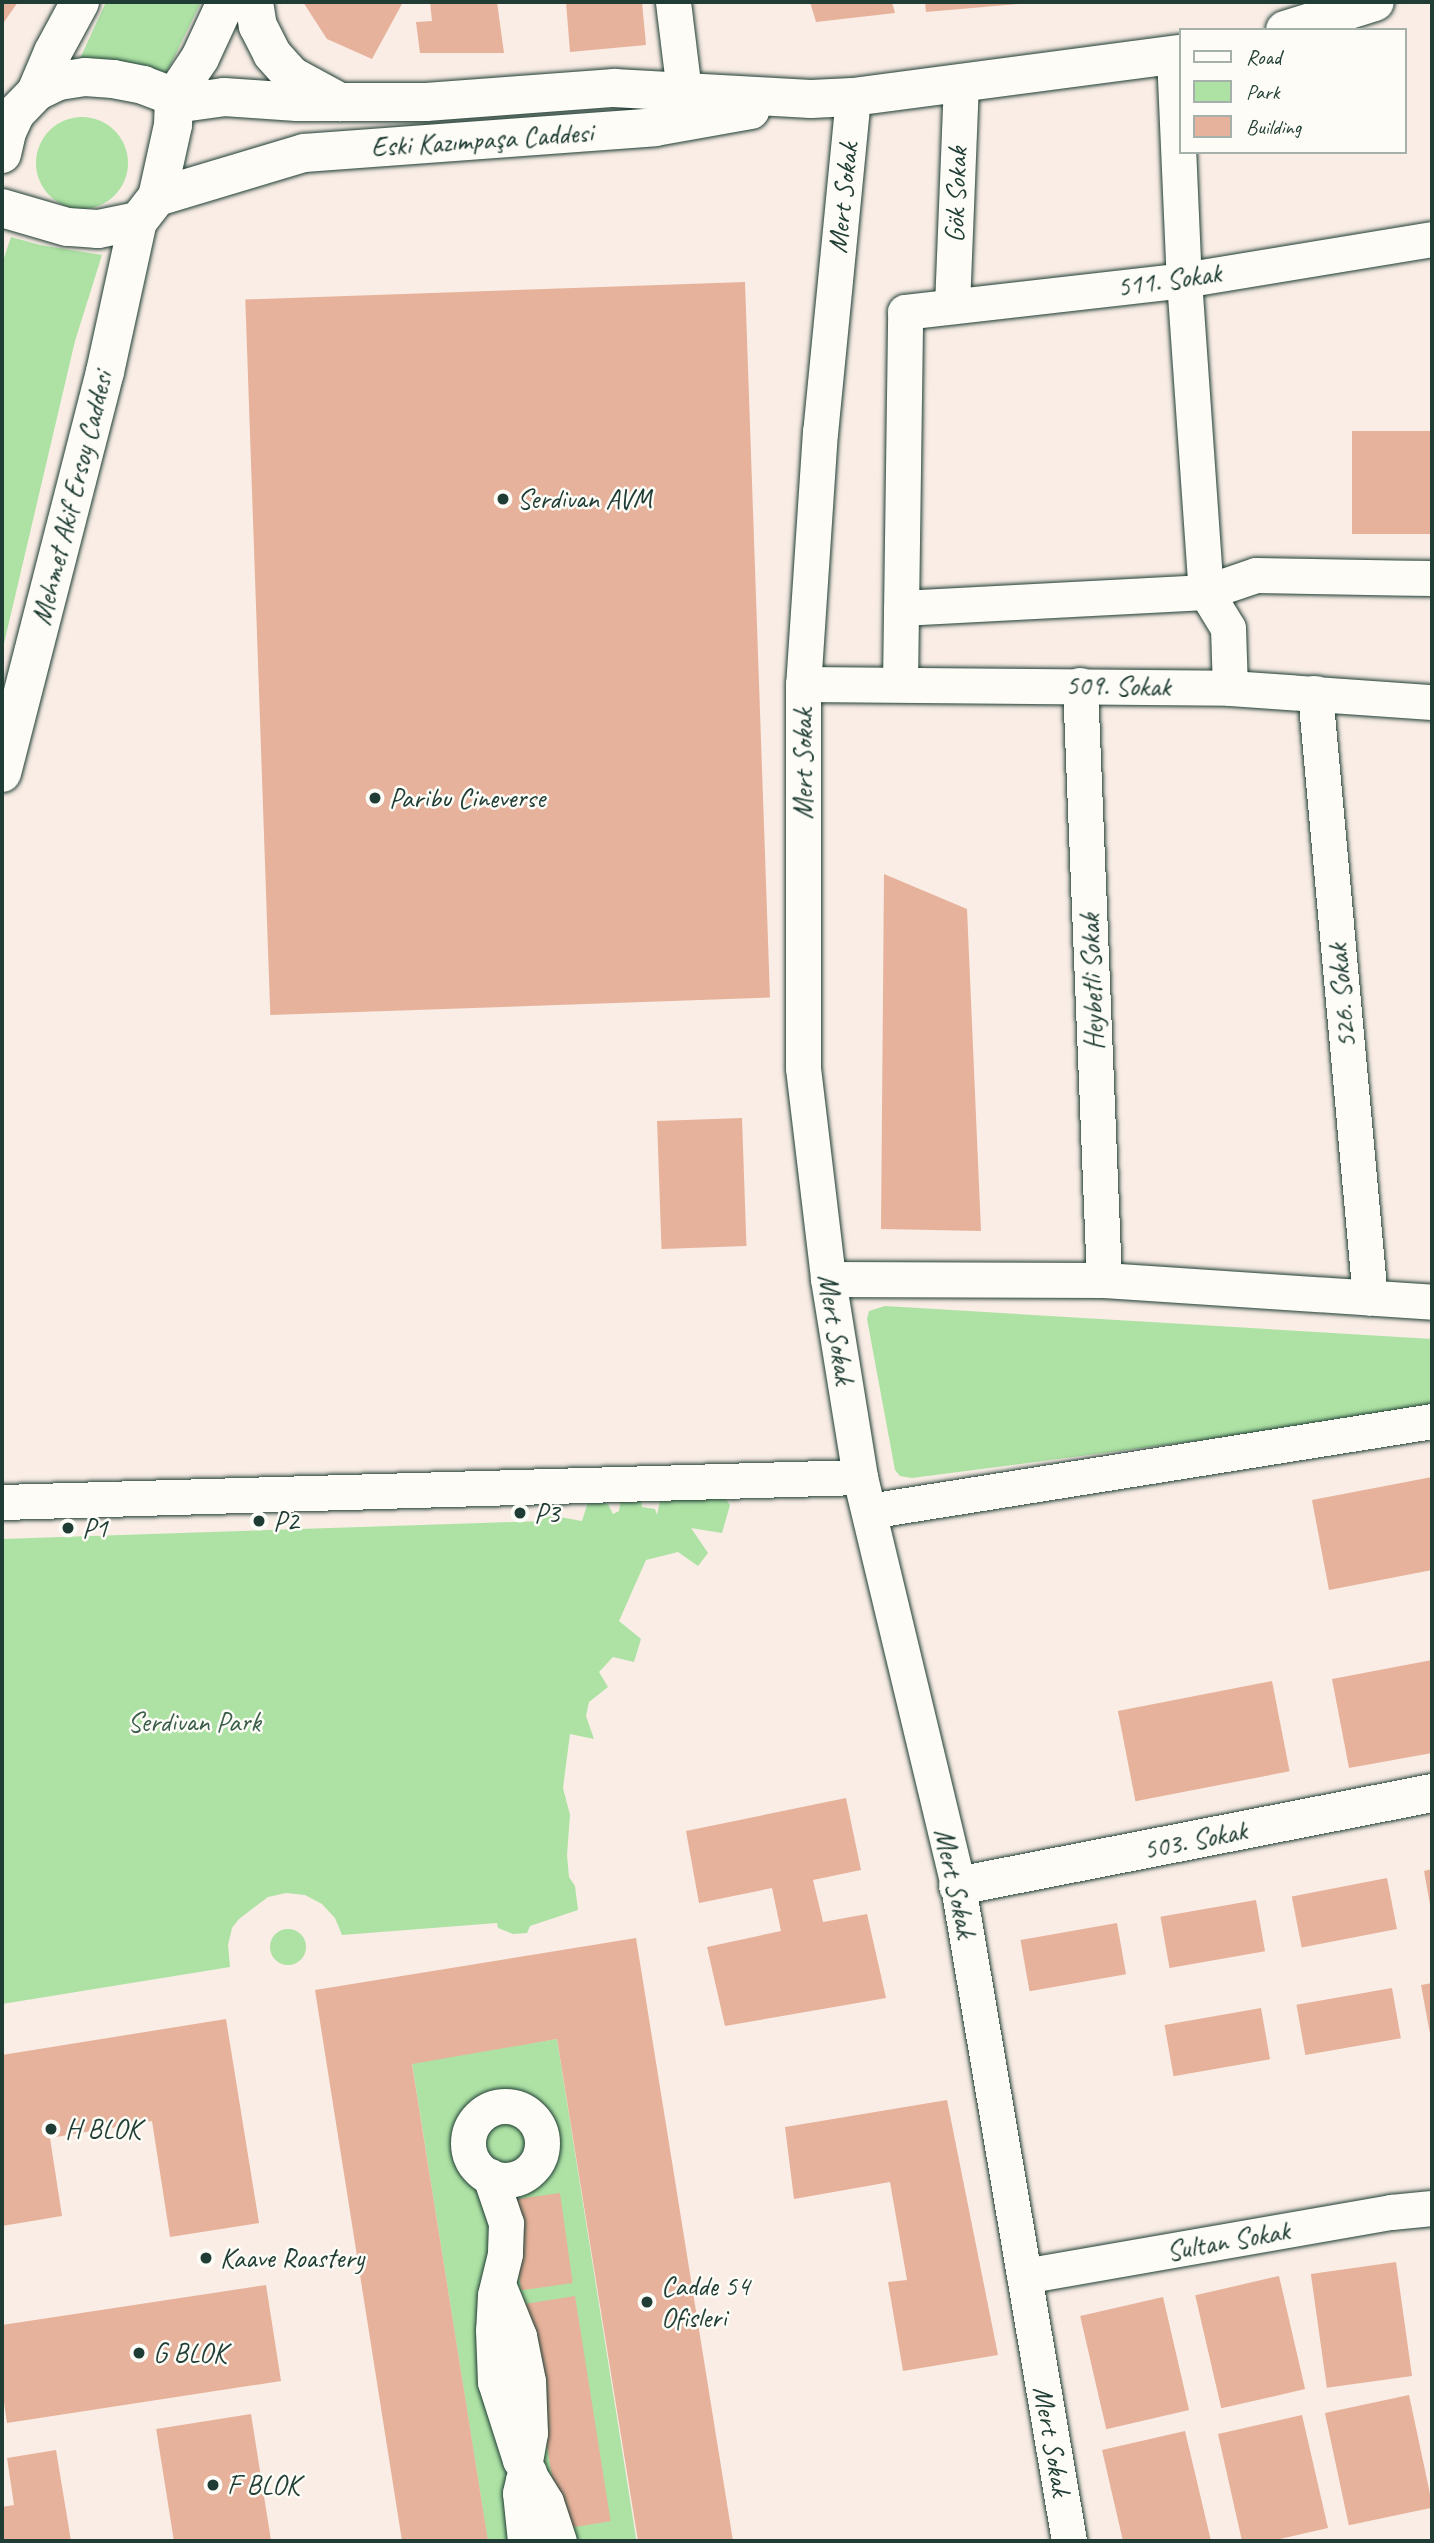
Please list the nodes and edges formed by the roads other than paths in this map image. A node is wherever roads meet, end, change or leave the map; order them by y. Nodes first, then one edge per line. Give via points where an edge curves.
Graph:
1 (80, 2) edge
2 (226, 2) edge
3 (254, 2) edge
4 (673, 2) edge
5 (1365, 3) edge
6 (1291, 28) edge
7 (1177, 54) edge
8 (961, 85) junction
9 (1178, 86) edge
10 (684, 92) junction
11 (853, 97) junction
12 (811, 99) junction
13 (175, 101) junction
14 (340, 102) junction
15 (18, 108) edge
16 (2, 154) edge
17 (1180, 154) edge
18 (2, 208) edge
19 (148, 209) junction
20 (1432, 239) edge
21 (1184, 280) junction
22 (952, 306) junction
23 (1432, 578) edge
24 (1206, 592) junction
25 (901, 608) junction
26 (803, 684) junction
27 (900, 684) junction
28 (1080, 685) junction
29 (1230, 688) junction
30 (1315, 693) junction
31 (1432, 702) edge
32 (2, 773) edge
33 (828, 1279) junction
34 (1104, 1280) junction
35 (1370, 1298) junction
36 (1432, 1303) edge
37 (1432, 1421) edge
38 (860, 1477) junction
39 (5, 1501) edge
40 (869, 1511) junction
41 (1432, 1793) edge
42 (958, 1886) junction
43 (490, 2176) dead end
44 (1432, 2208) edge
45 (1024, 2276) junction
46 (527, 2469) junction
47 (525, 2541) edge
48 (559, 2541) edge
49 (1069, 2541) edge

1 - 15 street
2 - 13 street
3 - 14 street via 258,26 272,54 292,76
4 - 10 street
5 - 6 street
7 - 8 street, Eski Kazımpaşa Caddesi
7 - 9 street
8 - 11 street, Eski Kazımpaşa Caddesi
8 - 22 street, Gök Sokak
10 - 12 street, Eski Kazımpaşa Caddesi
10 - 14 street, Eski Kazımpaşa Caddesi via 614,88 426,102
11 - 12 street, Eski Kazımpaşa Caddesi
11 - 26 street, Mert Sokak via 820,431
12 - 19 street, Eski Kazımpaşa Caddesi via 655,128 304,153
13 - 14 street, Eski Kazımpaşa Caddesi via 224,97
13 - 15 street via 143,85 85,77 59,81
13 - 19 street, Mehmet Akif Ersoy Caddesi
15 - 16 street
17 - 21 street
18 - 19 street, Eski Kazımpaşa Caddesi via 67,227 98,229
19 - 32 street, Mehmet Akif Ersoy Caddesi
20 - 21 street, 511. Sokak
21 - 22 street, 511. Sokak
21 - 24 street
22 - 25 street, 511. Sokak via 905,312
23 - 24 street via 1256,575
24 - 25 street
24 - 29 street via 1228,628
25 - 27 street
26 - 27 street, 509. Sokak
26 - 33 street, Mert Sokak via 803,1068
27 - 28 street, 509. Sokak
28 - 29 street, 509. Sokak
28 - 34 street, Heybetli Sokak
29 - 30 street, 509. Sokak
30 - 31 street, 509. Sokak
30 - 35 street, 526. Sokak
33 - 34 street
33 - 38 street, Mert Sokak
34 - 35 street
35 - 36 street
37 - 40 street
38 - 39 street
38 - 40 street, Mert Sokak
40 - 42 street, Mert Sokak
41 - 42 street, 503. Sokak
42 - 45 street, Mert Sokak
43 - 46 street via 506,2223 493,2330 495,2382
44 - 45 street, Sultan Sokak
45 - 49 street, Mert Sokak
46 - 47 street via 520,2493
46 - 48 street via 546,2502

